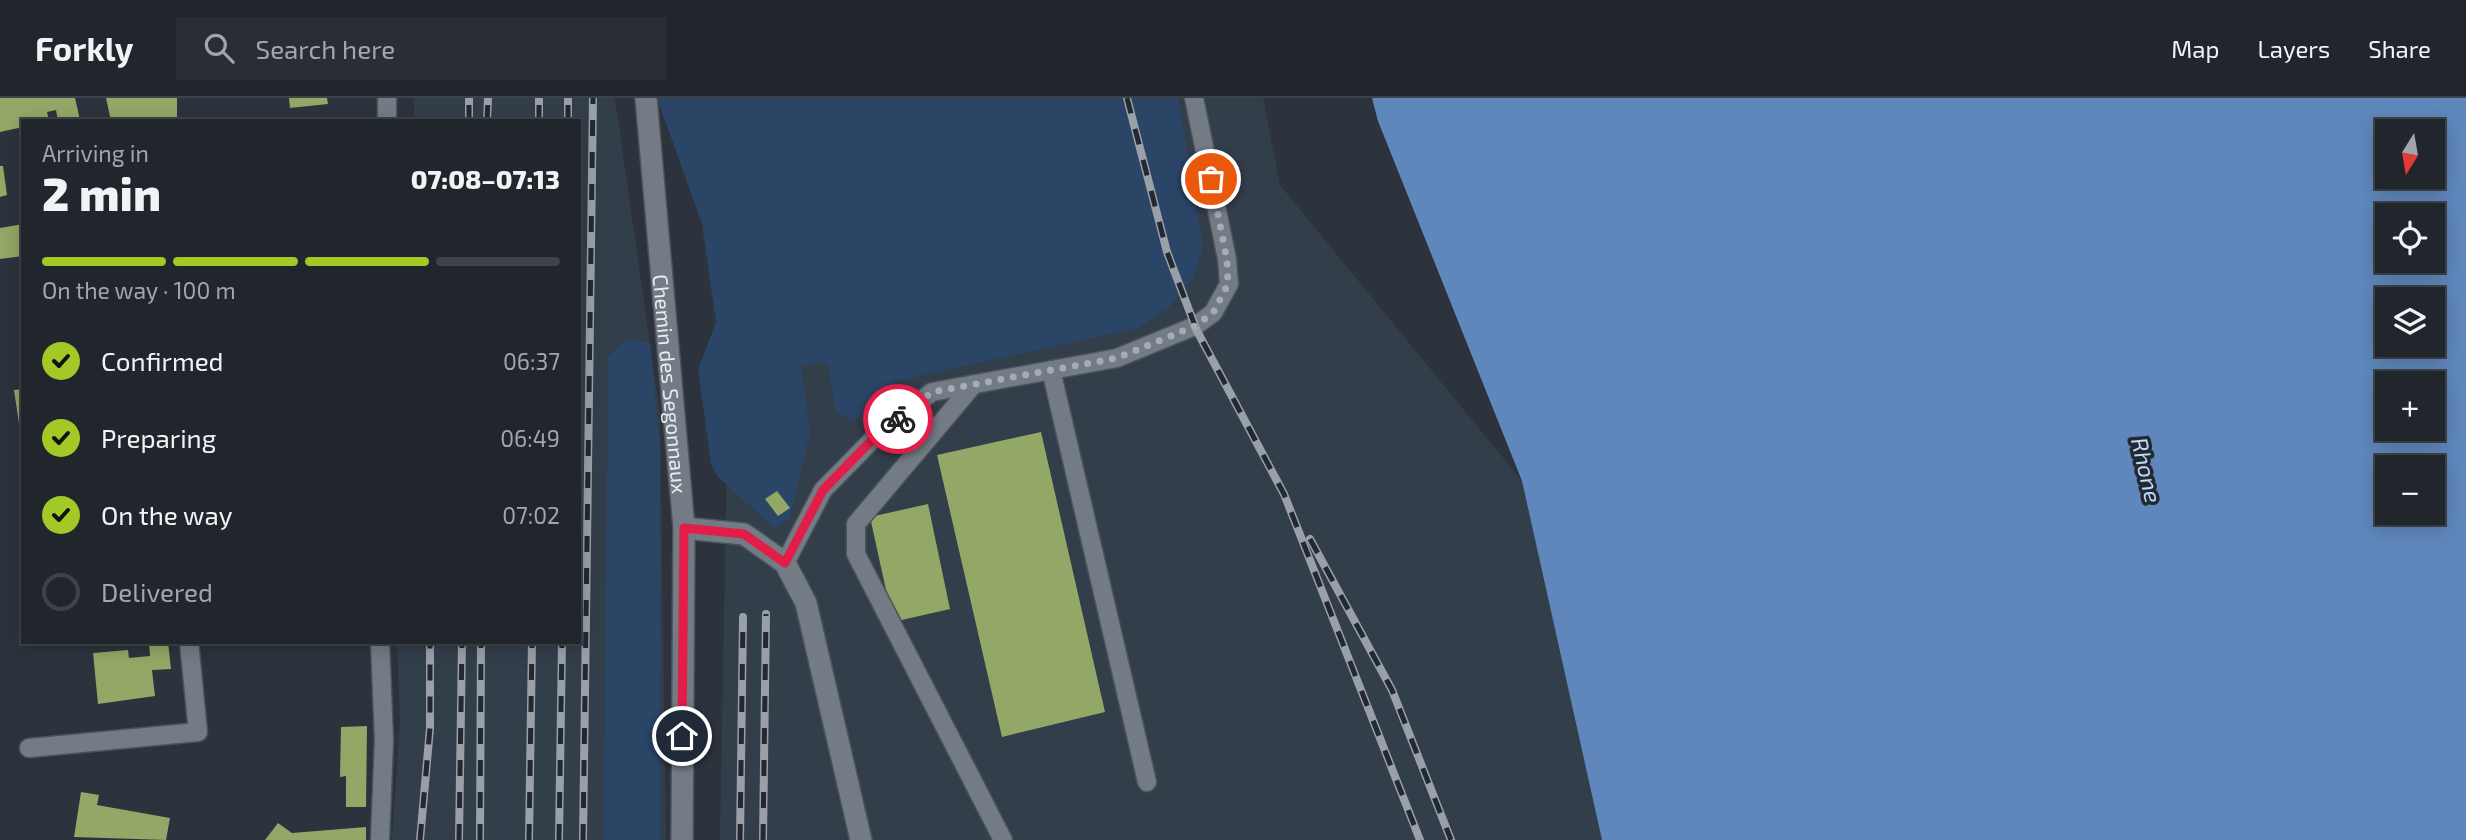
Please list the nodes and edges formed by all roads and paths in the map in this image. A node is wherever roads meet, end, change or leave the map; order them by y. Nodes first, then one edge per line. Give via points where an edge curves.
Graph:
1 (387, 98) edge
2 (646, 98) edge
3 (1194, 98) edge
4 (387, 119) edge
5 (1051, 370) junction
6 (974, 384) junction
7 (684, 528) junction
8 (785, 563) junction
9 (189, 644) edge
10 (380, 644) edge
11 (29, 748) dead end
12 (1147, 782) dead end
13 (380, 840) edge
14 (682, 840) edge
15 (861, 840) edge
16 (1003, 840) edge

1 - 4 lane
2 - 7 street, Chemin des Segonnaux
3 - 5 lane via 1227,260 1228,284 1213,313 1195,326 1117,358
5 - 6 lane
5 - 12 lane
6 - 8 lane via 932,392 877,435 823,490
6 - 16 lane via 856,524 856,554
7 - 8 street via 744,534
7 - 14 street, Chemin des Segonnaux
8 - 15 street via 806,603
9 - 11 lane via 198,732
10 - 13 lane via 384,740

